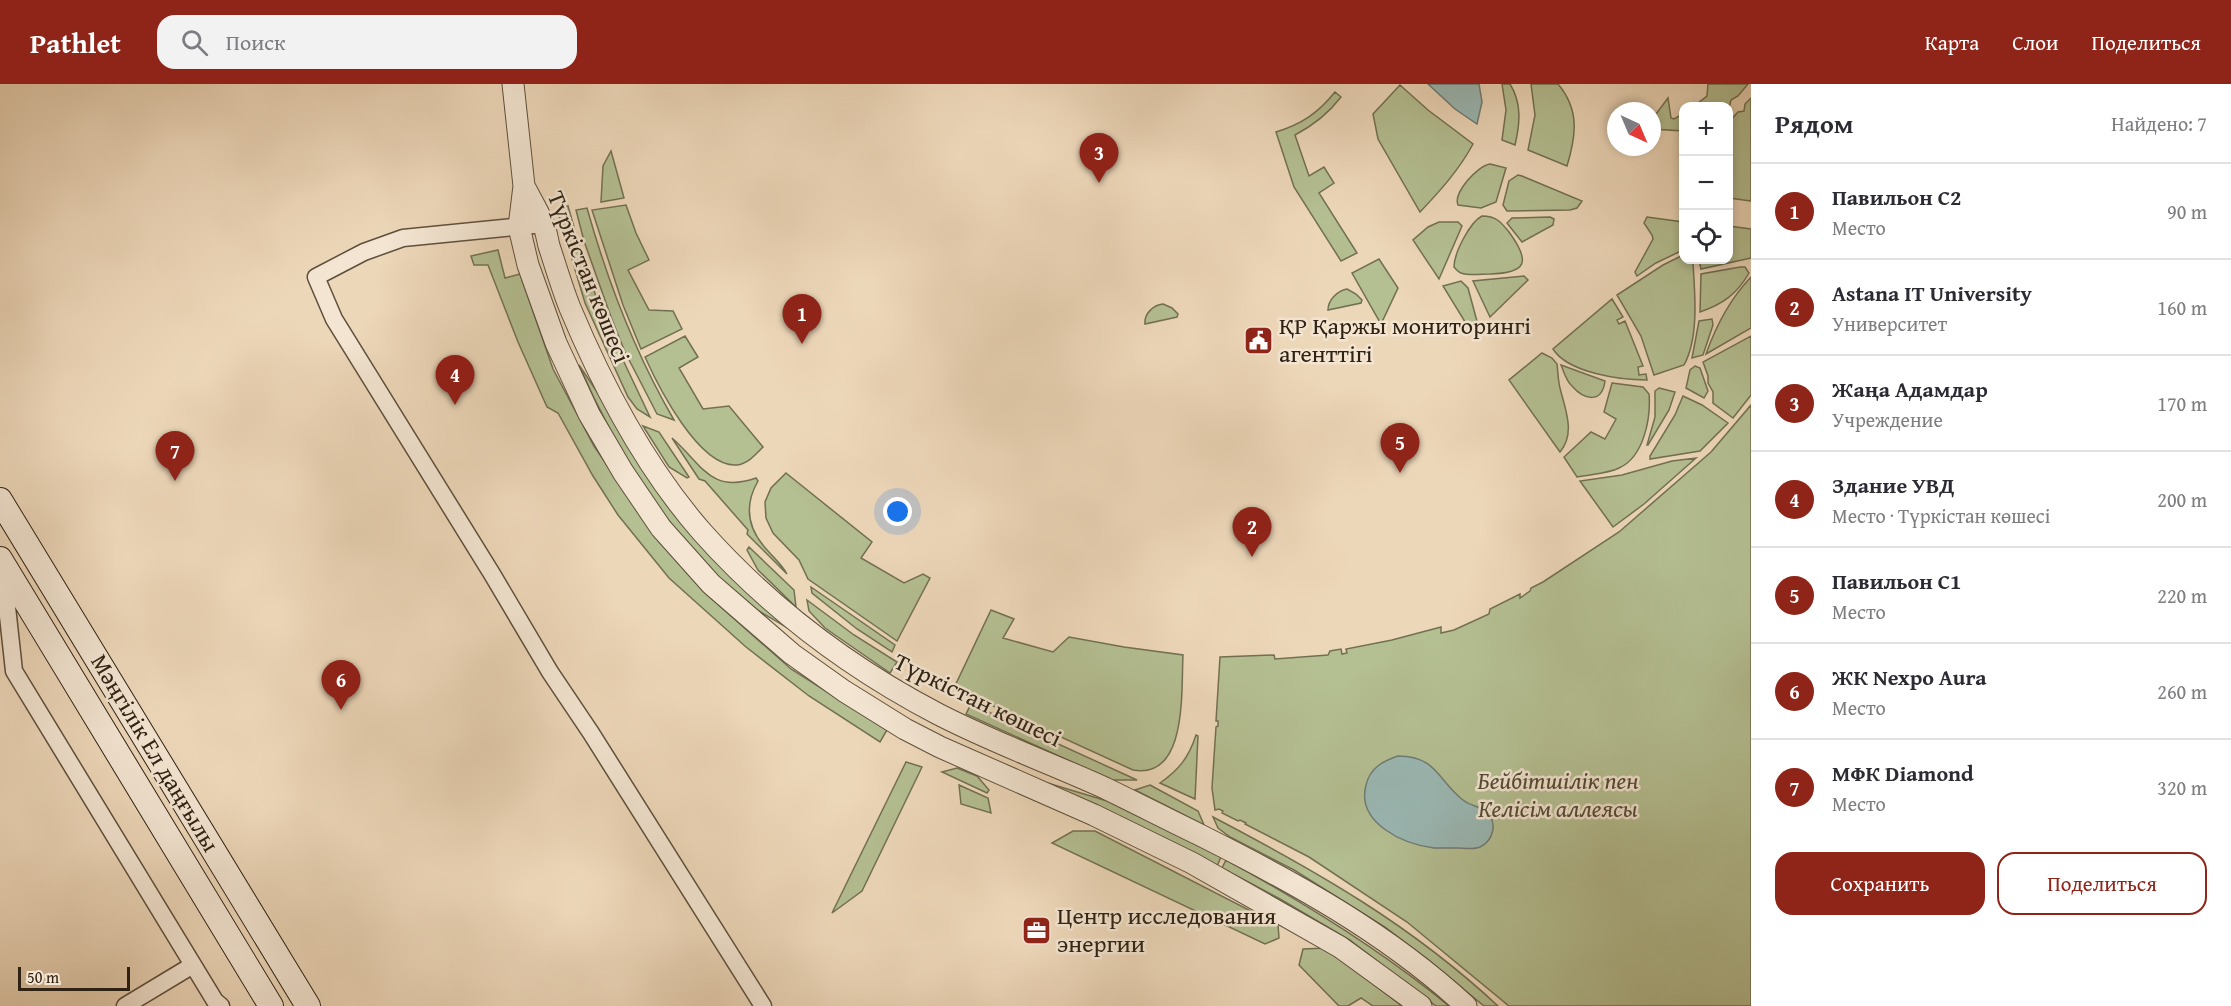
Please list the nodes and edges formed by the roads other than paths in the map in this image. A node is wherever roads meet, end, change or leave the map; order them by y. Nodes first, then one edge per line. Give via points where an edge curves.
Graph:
1 (513, 84) edge
2 (524, 186) junction
3 (544, 224) junction
4 (519, 227) junction
5 (0, 500) edge
6 (1, 561) edge
7 (0, 648) edge
8 (14, 671) junction
9 (193, 965) junction
10 (218, 1004) edge
11 (125, 1006) edge
12 (271, 1006) edge
13 (308, 1006) edge
14 (763, 1006) edge
15 (1421, 1006) edge
16 (1466, 1006) edge

1 - 2 street, Түркістан көшесі
2 - 3 street, Түркістан көшесі
2 - 4 street, Түркістан көшесі
3 - 4 street
3 - 16 street, Түркістан көшесі via 580,330 642,448 701,530 785,612 865,671 940,715 1109,790 1305,889 1400,952
4 - 14 street via 403,238 364,252 316,277 334,319 550,672
4 - 15 street, Түркістан көшесі via 556,343 608,448 676,546 738,609 818,673 905,729 1208,872 1340,948
5 - 13 main road, Мәңгілік Ел даңғылы
6 - 8 street
6 - 12 main road, Мәңгілік Ел даңғылы
7 - 8 street
8 - 9 street
9 - 10 street
9 - 11 street

